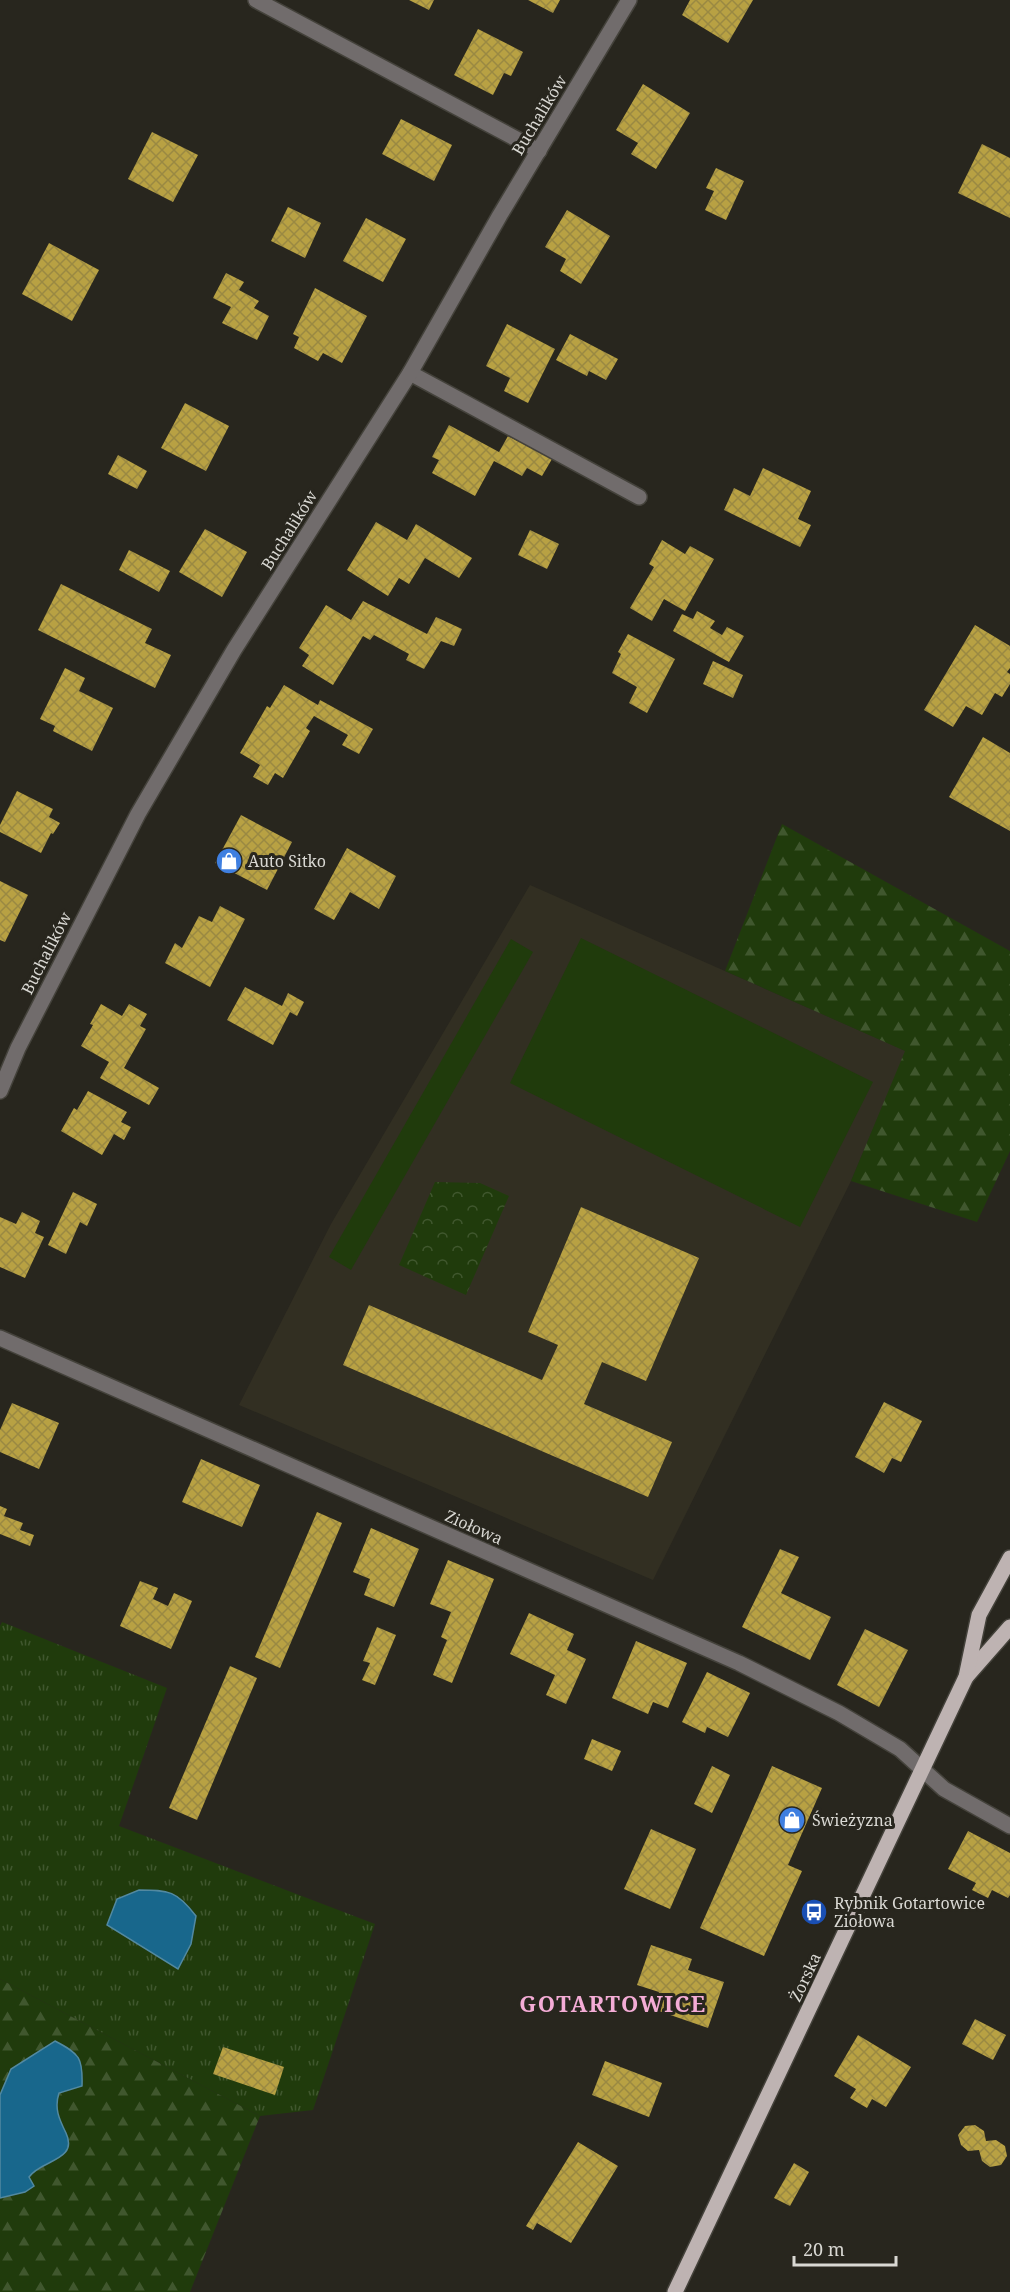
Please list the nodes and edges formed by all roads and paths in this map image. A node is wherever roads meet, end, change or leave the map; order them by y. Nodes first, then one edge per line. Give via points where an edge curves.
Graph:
1 (256, 0) edge
2 (628, 0) edge
3 (539, 151) junction
4 (410, 373) junction
5 (639, 497) dead end
6 (0, 1091) edge
7 (0, 1338) edge
8 (1010, 1558) edge
9 (1010, 1627) edge
10 (966, 1677) junction
11 (922, 1768) junction
12 (1010, 1826) edge
13 (675, 2292) edge

1 - 3 street
2 - 3 street, Buchalików
3 - 4 street, Buchalików
4 - 5 street
4 - 6 street, Buchalików via 234,650 138,814 18,1048
7 - 11 street, Ziołowa via 739,1662 862,1726
8 - 10 main road, Żorska via 979,1615
9 - 10 main road, Żorska
10 - 11 main road, Żorska
11 - 12 street, Ziołowa via 944,1789
11 - 13 main road, Żorska

